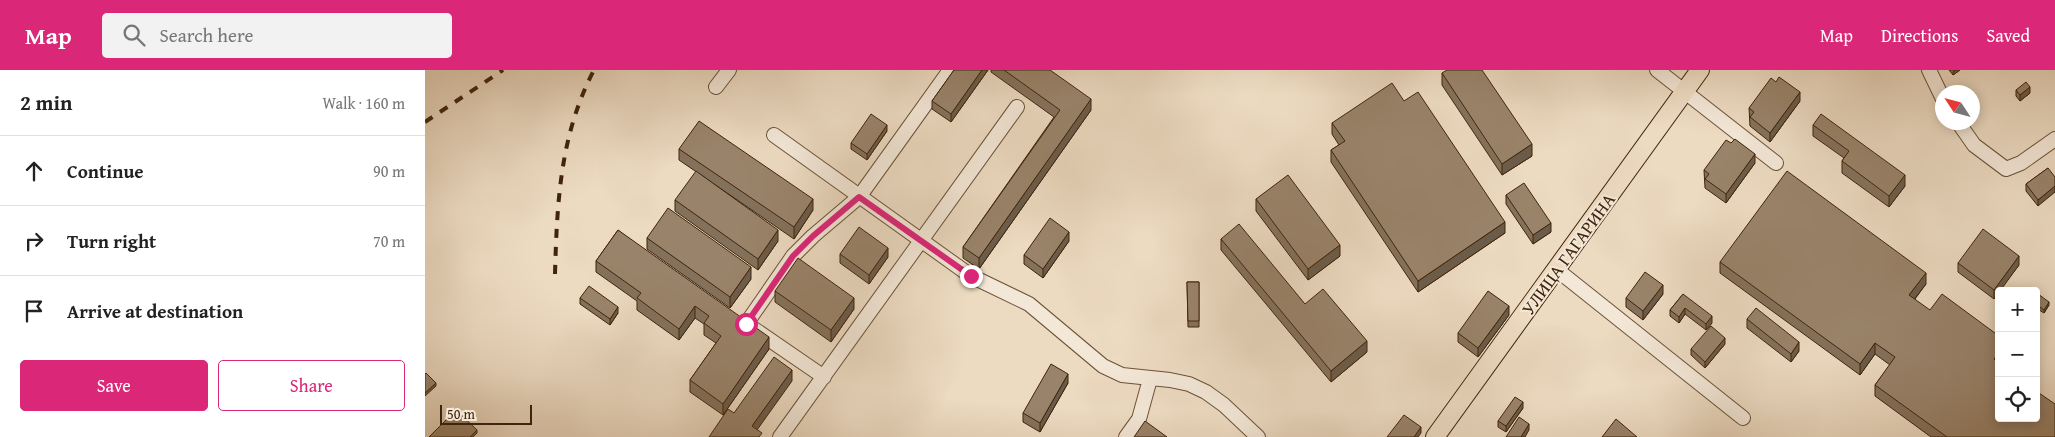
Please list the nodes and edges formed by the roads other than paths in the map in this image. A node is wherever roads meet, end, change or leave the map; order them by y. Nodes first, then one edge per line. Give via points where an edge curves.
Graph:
1 (729, 70) edge
2 (950, 70) edge
3 (1657, 70) edge
4 (1700, 70) edge
5 (1929, 70) edge
6 (1936, 85) edge
7 (716, 87) dead end
8 (1684, 92) junction
9 (1017, 107) dead end
10 (1963, 130) edge
11 (774, 135) dead end
12 (2055, 139) edge
13 (1776, 163) dead end
14 (859, 197) junction
15 (922, 242) junction
16 (1556, 269) junction
17 (824, 377) junction
18 (1150, 379) junction
19 (1743, 418) dead end
20 (780, 437) edge
21 (1126, 437) edge
22 (1257, 437) edge
23 (1435, 437) edge

1 - 7 street
2 - 14 street
3 - 8 street
4 - 8 main road, УЛИЦА ГАГАРИНА
5 - 6 street
8 - 13 street
8 - 16 main road, УЛИЦА ГАГАРИНА
9 - 15 street
10 - 12 street via 1974,146 2006,169 2021,163
11 - 14 street
14 - 15 street
14 - 17 street via 793,256 742,321
15 - 17 street
15 - 18 street via 971,276 1029,304 1103,366 1121,375
16 - 19 street
16 - 23 main road, УЛИЦА ГАГАРИНА
17 - 20 street
18 - 21 street via 1139,419
18 - 22 street via 1189,384 1206,392

